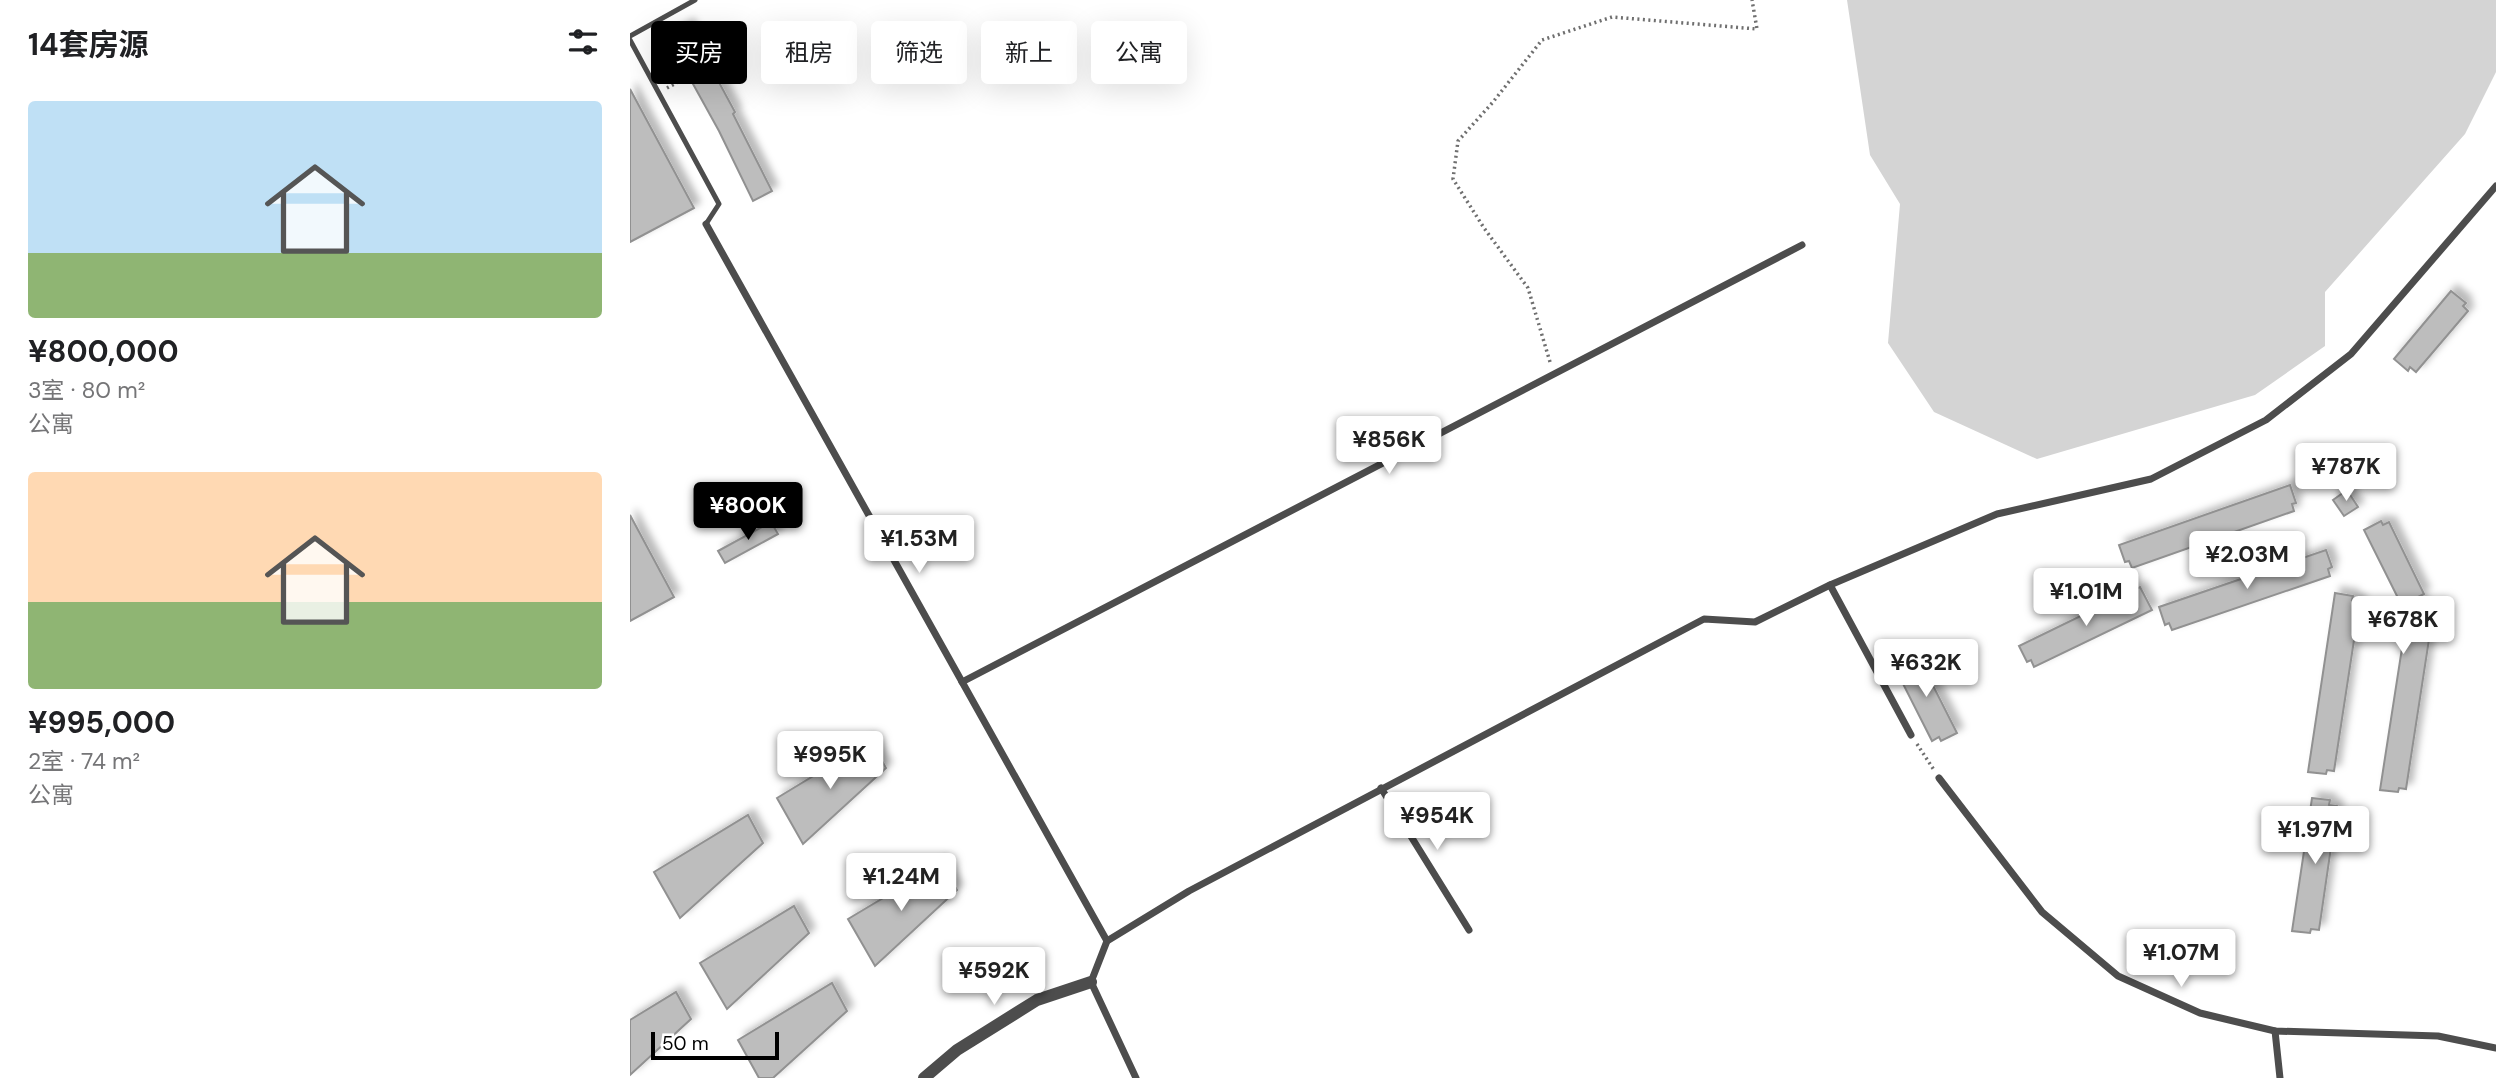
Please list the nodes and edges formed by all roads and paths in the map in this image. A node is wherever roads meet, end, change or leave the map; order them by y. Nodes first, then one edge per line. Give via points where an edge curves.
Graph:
1 (695, 0) edge
2 (1752, 0) edge
3 (630, 38) edge
4 (674, 84) edge
5 (670, 86) dead end
6 (2496, 186) edge
7 (706, 224) joint
8 (1802, 245) dead end
9 (1553, 374) junction
10 (1830, 585) junction
11 (962, 682) junction
12 (1911, 736) joint
13 (1939, 778) joint
14 (1381, 788) junction
15 (1469, 930) dead end
16 (1107, 941) junction
17 (1091, 982) junction
18 (2275, 1031) junction
19 (2496, 1048) edge
20 (924, 1078) edge
21 (1136, 1078) edge
22 (2280, 1078) edge

1 - 3 lane
2 - 9 path via 1757,29 1612,17 1542,40 1458,141 1453,179 1528,288
3 - 7 lane via 719,204
4 - 5 path
6 - 10 street via 2351,354 2266,420 2151,480 1997,514
7 - 11 street
8 - 9 street
9 - 11 street
10 - 12 street
10 - 14 street via 1755,622 1704,619
11 - 16 street
12 - 13 path
13 - 18 street via 2042,912 2118,976 2200,1013
14 - 15 street
14 - 16 street via 1189,891
16 - 17 street
17 - 20 street via 1037,1000 957,1050
17 - 21 street
18 - 19 street via 2438,1035
18 - 22 street

